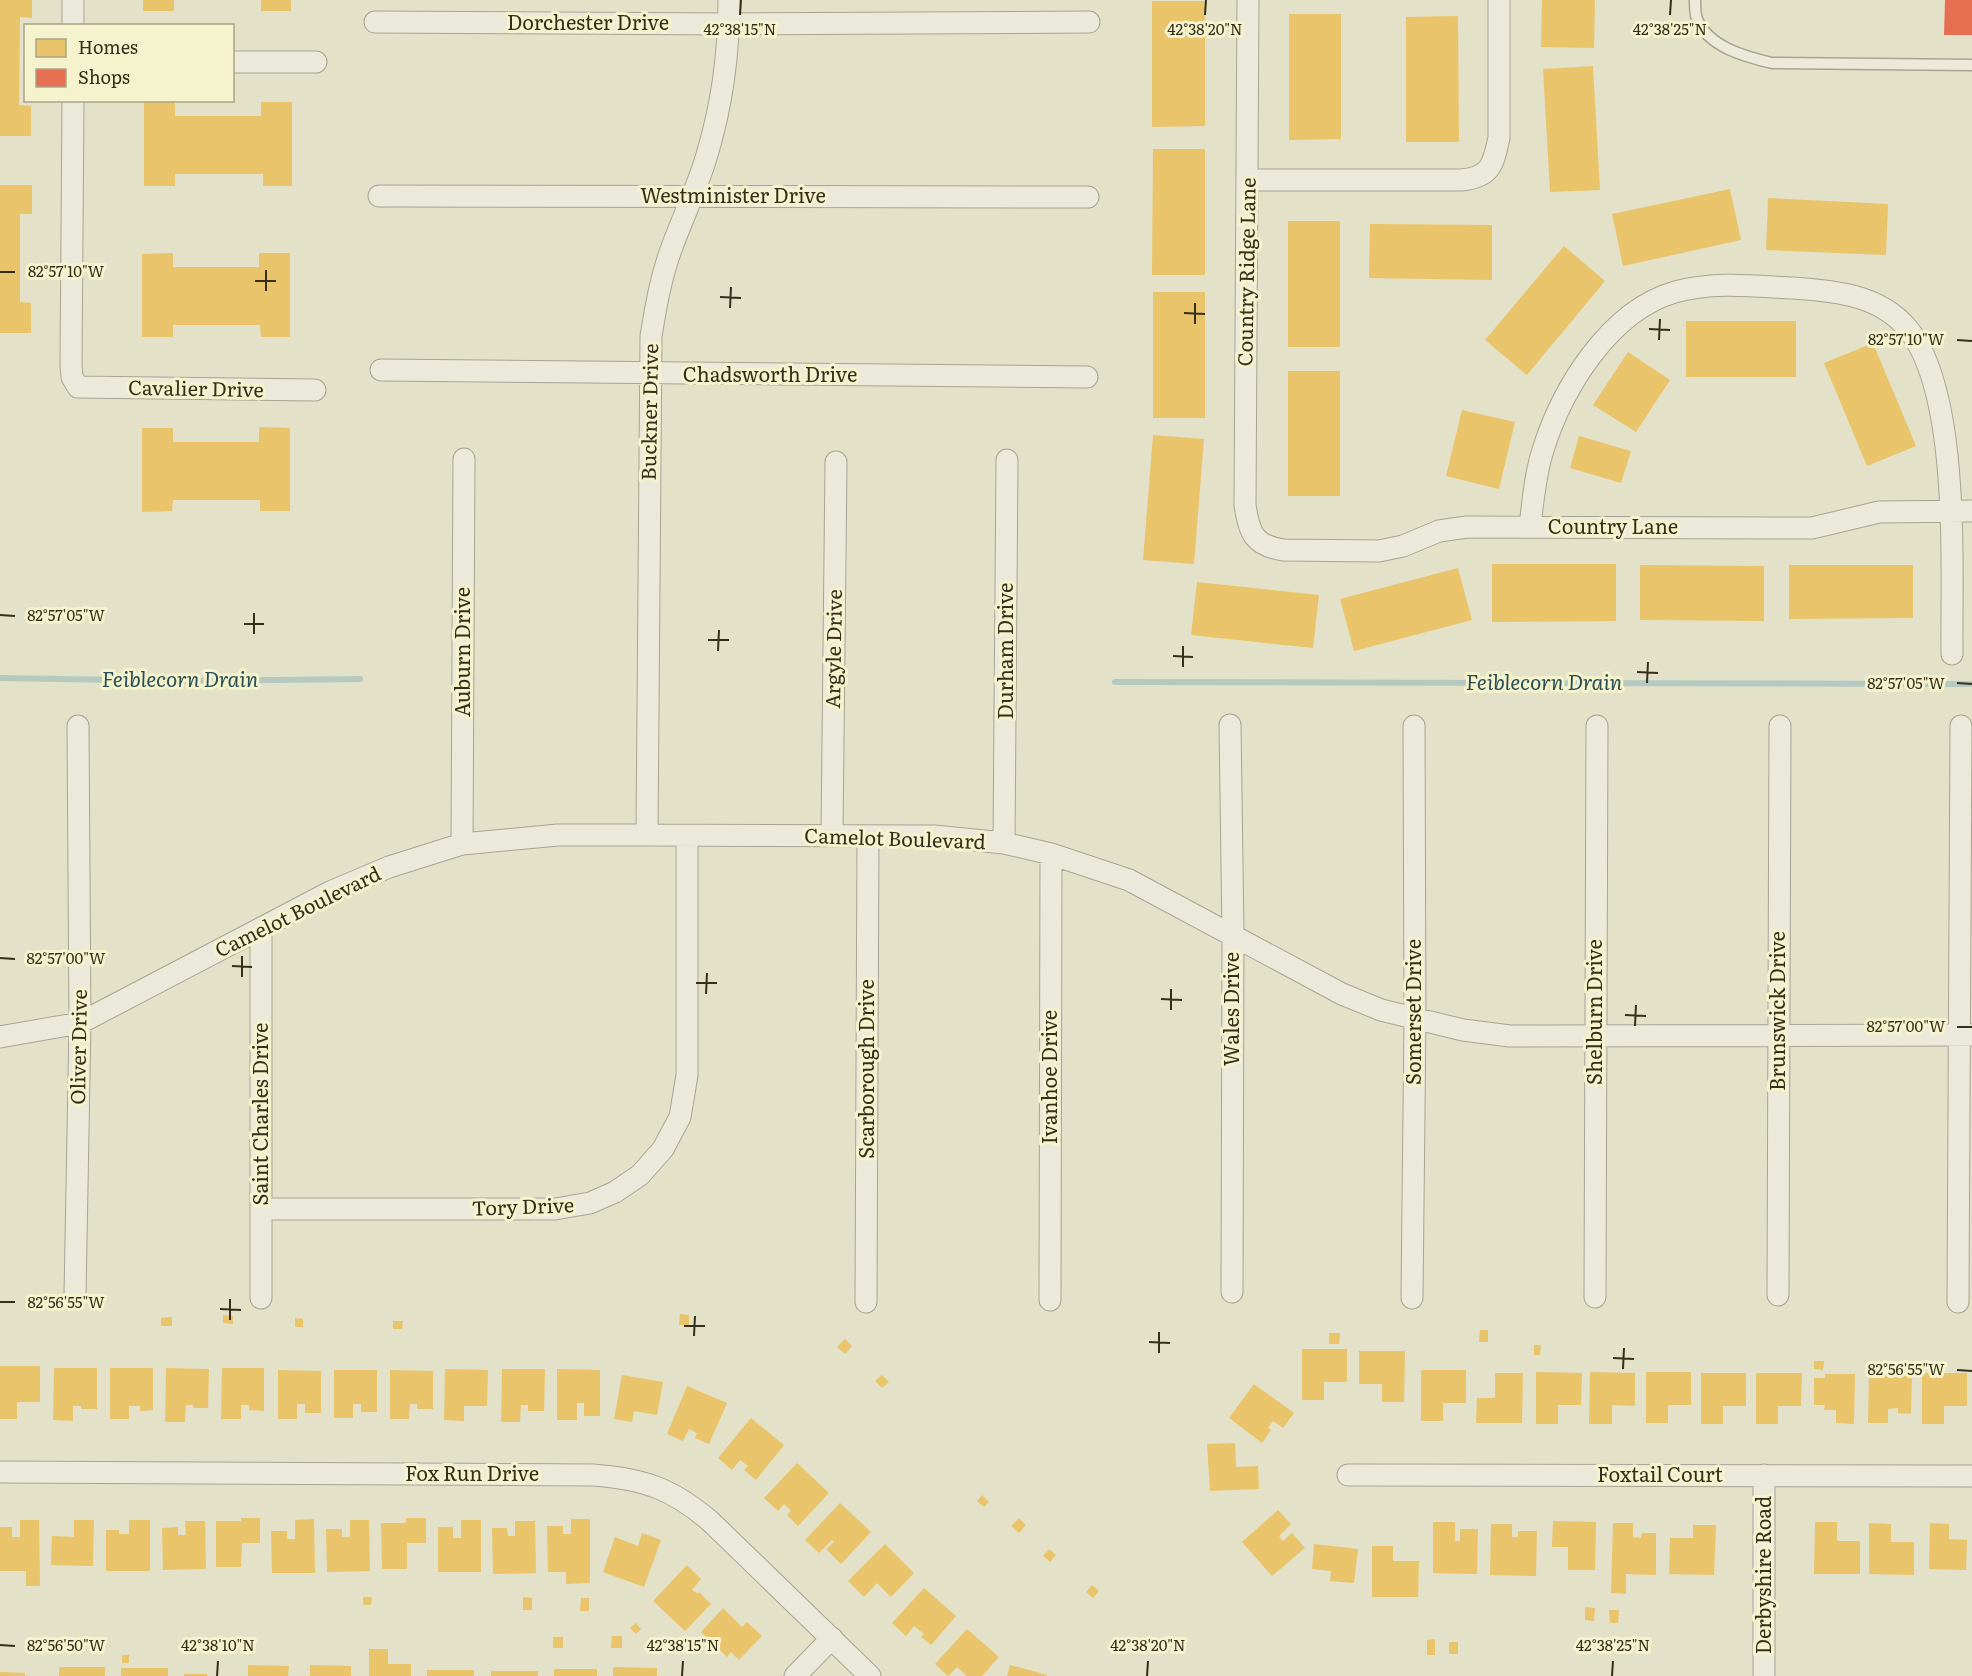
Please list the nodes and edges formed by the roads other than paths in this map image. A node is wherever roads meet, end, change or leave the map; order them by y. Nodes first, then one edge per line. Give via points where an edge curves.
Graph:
1 (73, 0) edge
2 (729, 0) edge
3 (1248, 0) edge
4 (1499, 0) edge
5 (1695, 0) edge
6 (375, 22) dead end
7 (1089, 22) dead end
8 (73, 24) edge
9 (729, 24) junction
10 (234, 62) edge
11 (316, 62) dead end
12 (1972, 65) edge
13 (73, 102) edge
14 (1248, 180) junction
15 (379, 196) dead end
16 (692, 196) junction
17 (1088, 197) dead end
18 (381, 370) dead end
19 (650, 374) junction
20 (1087, 377) dead end
21 (315, 390) dead end
22 (464, 459) dead end
23 (1007, 460) dead end
24 (836, 462) dead end
25 (1950, 511) junction
26 (1972, 511) edge
27 (1530, 526) junction
28 (1257, 541) joint
29 (1952, 654) dead end
30 (1230, 725) dead end
31 (78, 726) dead end
32 (1414, 726) dead end
33 (1597, 726) dead end
34 (1780, 726) dead end
35 (1961, 726) dead end
36 (647, 835) junction
37 (832, 835) junction
38 (687, 836) junction
39 (868, 836) junction
40 (1004, 843) junction
41 (462, 844) junction
42 (1051, 854) junction
43 (261, 929) junction
44 (1233, 934) junction
45 (1415, 1019) junction
46 (80, 1023) junction
47 (1778, 1034) junction
48 (1965, 1035) edge
49 (1595, 1036) junction
50 (0, 1037) edge
51 (261, 1209) junction
52 (1232, 1292) dead end
53 (1778, 1295) dead end
54 (75, 1296) dead end
55 (1595, 1297) dead end
56 (261, 1298) dead end
57 (1412, 1298) dead end
58 (1050, 1300) dead end
59 (867, 1302) dead end
60 (1958, 1302) dead end
61 (0, 1472) edge
62 (1348, 1475) dead end
63 (1764, 1475) junction
64 (1972, 1476) edge
65 (832, 1638) junction
66 (795, 1676) edge
67 (870, 1676) edge
68 (1764, 1676) edge

1 - 8 street
2 - 9 street, Buckner Drive
3 - 14 street, Country Ridge Lane
4 - 14 street via 1499,138 1489,170 1475,179 1461,180
5 - 12 lane via 1696,19 1708,33 1743,57 1772,63
6 - 9 street, Dorchester Drive
7 - 9 street, Dorchester Drive
9 - 16 street, Buckner Drive via 719,111
10 - 11 street
13 - 21 street, Cavalier Drive via 71,365 78,387
14 - 28 street, Country Ridge Lane via 1245,505 1248,527
15 - 16 street, Westminister Drive
16 - 17 street, Westminister Drive
16 - 19 street, Buckner Drive via 658,295
18 - 19 street, Chadsworth Drive
19 - 20 street, Chadsworth Drive
19 - 36 street, Buckner Drive
22 - 41 street, Auburn Drive
23 - 40 street, Durham Drive
24 - 37 street, Argyle Drive
25 - 26 street, Country Lane
25 - 27 street, Country Lane via 1879,512 1812,528
25 - 27 street via 1939,404 1922,352 1903,324 1892,313 1848,294 1728,284 1673,292 1648,303 1608,335 1588,360 1557,413 1542,452
25 - 29 street
27 - 28 street, Country Lane via 1438,531 1379,551 1284,550
30 - 44 street, Wales Drive
31 - 46 street, Oliver Drive
32 - 45 street, Somerset Drive
33 - 49 street, Shelburn Drive
34 - 47 street, Brunswick Drive
35 - 48 street
36 - 38 street, Camelot Boulevard
36 - 41 street, Camelot Boulevard via 558,835
37 - 38 street, Camelot Boulevard
37 - 39 street, Camelot Boulevard
38 - 51 street, Tory Drive via 687,1075 680,1117 663,1149 640,1174 615,1192 590,1203 555,1209
39 - 40 street, Camelot Boulevard via 934,836
39 - 59 street, Scarborough Drive
40 - 42 street, Camelot Boulevard
41 - 43 street, Camelot Boulevard via 340,887
42 - 44 street, Camelot Boulevard via 1129,880
42 - 58 street, Ivanhoe Drive
43 - 46 street, Camelot Boulevard
43 - 51 street, Saint Charles Drive
44 - 45 street, Camelot Boulevard via 1342,994
44 - 52 street, Wales Drive
45 - 49 street, Camelot Boulevard via 1510,1036
45 - 57 street, Somerset Drive
46 - 50 street, Camelot Boulevard
46 - 54 street, Oliver Drive
47 - 48 street, Camelot Boulevard
47 - 49 street, Camelot Boulevard
47 - 53 street, Brunswick Drive
48 - 60 street
49 - 55 street, Shelburn Drive
51 - 56 street, Saint Charles Drive
61 - 65 street, Fox Run Drive via 619,1477 668,1491 691,1505
62 - 63 street, Foxtail Court
63 - 64 street, Foxtail Court
63 - 68 street, Derbyshire Road
65 - 66 street
65 - 67 street, Fox Run Drive

